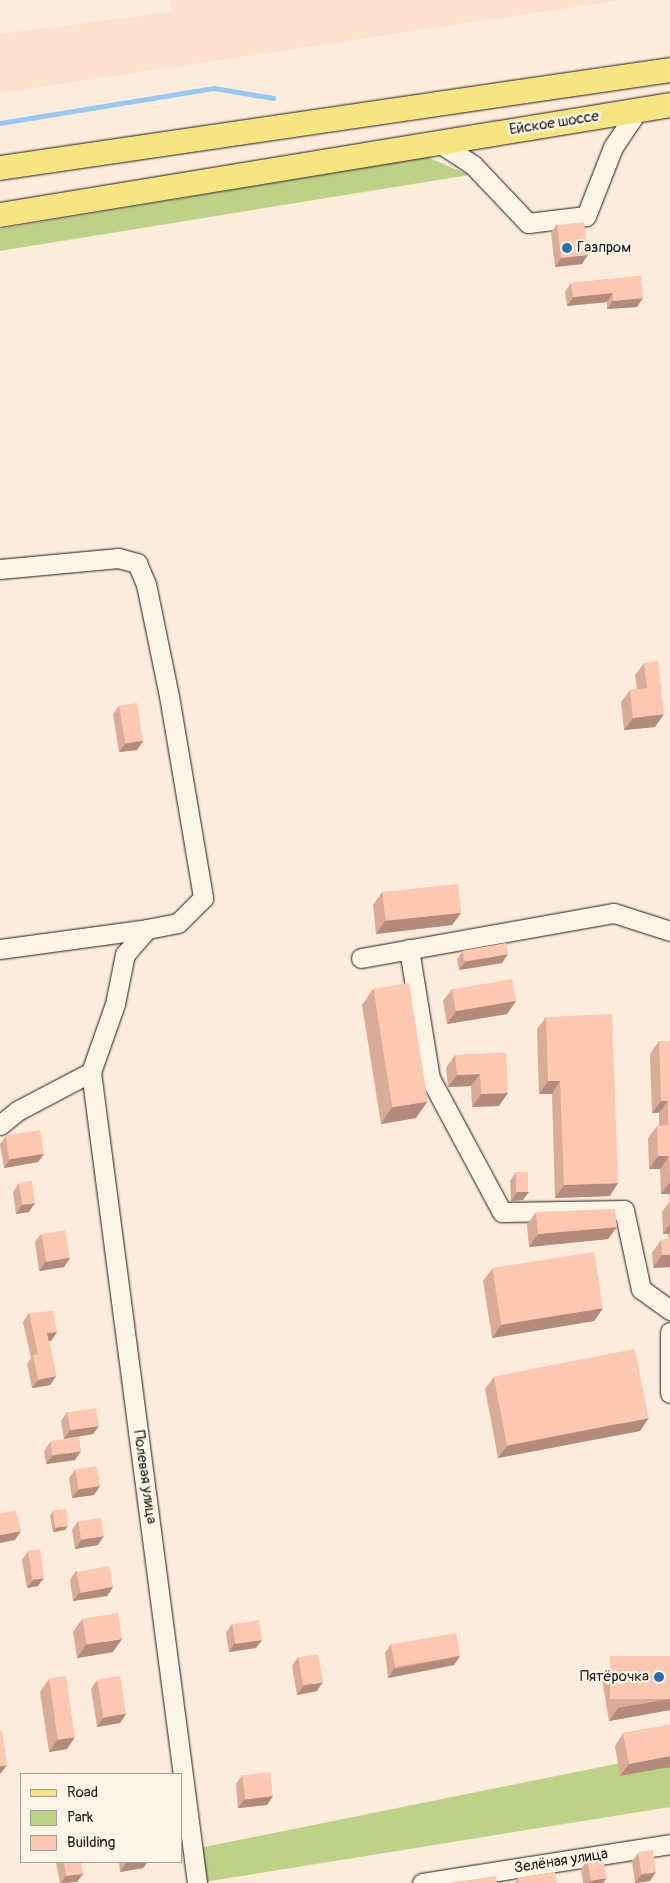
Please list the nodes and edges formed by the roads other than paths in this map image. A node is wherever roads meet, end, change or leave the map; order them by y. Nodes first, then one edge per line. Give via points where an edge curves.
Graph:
1 (670, 70) edge
2 (670, 105) edge
3 (638, 110) junction
4 (438, 142) junction
5 (0, 168) edge
6 (0, 215) edge
7 (0, 569) edge
8 (147, 929) junction
9 (670, 932) edge
10 (0, 949) edge
11 (409, 949) junction
12 (361, 958) dead end
13 (91, 1072) junction
14 (0, 1125) edge
15 (670, 1310) edge
16 (670, 1332) edge
17 (670, 1393) edge
18 (670, 1844) edge
19 (197, 1883) edge
20 (422, 1883) edge

1 - 5 main road
2 - 3 main road, Ейское шоссе
3 - 4 main road, Ейское шоссе
3 - 4 street via 613,147 586,216 528,223 473,165
4 - 6 main road, Ейское шоссе
7 - 8 street via 118,558 137,563 146,584 203,898 178,923
8 - 10 street
8 - 13 street via 125,954 115,1004
9 - 11 street via 614,913
11 - 12 street
11 - 15 street via 430,1078 502,1212 624,1210 640,1289
13 - 14 street via 17,1111
13 - 19 street, Полевая улица
16 - 17 street
18 - 20 street, Зелёная улица

